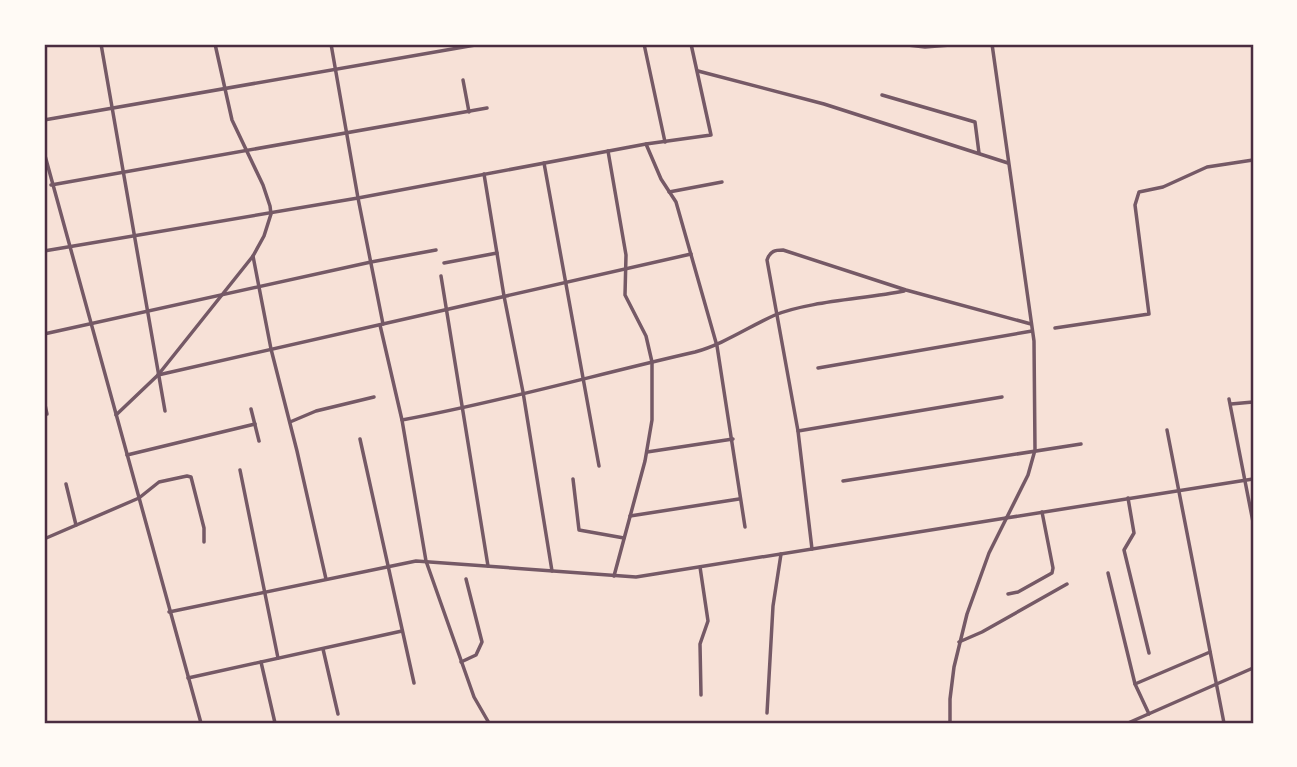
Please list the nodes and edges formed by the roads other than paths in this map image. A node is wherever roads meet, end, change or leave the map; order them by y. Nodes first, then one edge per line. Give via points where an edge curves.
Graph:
1 (101, 44) edge
2 (215, 44) edge
3 (331, 44) edge
4 (481, 44) edge
5 (644, 44) edge
6 (691, 44) edge
7 (899, 44) edge
8 (963, 44) edge
9 (992, 44) edge
10 (457, 46) edge
11 (336, 70) junction
12 (698, 72) junction
13 (463, 80) dead end
14 (225, 90) junction
15 (882, 95) dead end
16 (113, 108) junction
17 (487, 108) dead end
18 (469, 112) junction
19 (44, 120) edge
20 (348, 134) junction
21 (666, 142) junction
22 (646, 144) junction
23 (245, 151) junction
24 (608, 151) junction
25 (44, 152) edge
26 (979, 153) junction
27 (1253, 160) edge
28 (544, 163) junction
29 (1008, 163) junction
30 (125, 172) junction
31 (484, 174) junction
32 (722, 182) dead end
33 (51, 185) junction
34 (669, 191) junction
35 (358, 198) junction
36 (271, 214) junction
37 (136, 236) junction
38 (69, 247) junction
39 (436, 250) dead end
40 (44, 251) edge
41 (497, 253) junction
42 (691, 254) junction
43 (253, 257) junction
44 (371, 262) junction
45 (444, 263) dead end
46 (627, 270) junction
47 (441, 276) dead end
48 (566, 283) junction
49 (258, 286) junction
50 (906, 290) junction
51 (222, 295) junction
52 (504, 296) junction
53 (445, 310) junction
54 (148, 313) junction
55 (776, 315) junction
56 (90, 323) junction
57 (1031, 324) junction
58 (382, 325) junction
59 (1055, 327) dead end
60 (1032, 331) junction
61 (44, 334) edge
62 (717, 346) junction
63 (271, 349) junction
64 (652, 362) junction
65 (818, 369) dead end
66 (158, 375) junction
67 (583, 378) junction
68 (523, 392) junction
69 (374, 397) dead end
70 (1002, 397) dead end
71 (44, 400) edge
72 (1253, 402) edge
73 (251, 409) dead end
74 (462, 409) junction
75 (165, 411) dead end
76 (47, 414) dead end
77 (116, 415) junction
78 (402, 420) junction
79 (290, 422) junction
80 (254, 424) junction
81 (1167, 430) dead end
82 (797, 431) junction
83 (360, 439) dead end
84 (733, 439) junction
85 (258, 442) dead end
86 (1081, 444) dead end
87 (1035, 450) junction
88 (647, 452) junction
89 (127, 454) junction
90 (599, 466) dead end
91 (240, 470) dead end
92 (573, 479) dead end
93 (1245, 479) junction
94 (1253, 479) edge
95 (843, 481) dead end
96 (66, 484) dead end
97 (1179, 490) junction
98 (139, 498) junction
99 (1128, 498) junction
100 (740, 499) junction
101 (1042, 512) junction
102 (631, 516) junction
103 (1006, 518) junction
104 (1253, 522) edge
105 (76, 525) junction
106 (745, 527) dead end
107 (44, 538) edge
108 (624, 538) junction
109 (204, 542) dead end
110 (812, 549) junction
111 (781, 554) junction
112 (426, 561) junction
113 (387, 566) junction
114 (488, 566) junction
115 (700, 567) junction
116 (552, 571) junction
117 (1108, 573) dead end
118 (614, 576) junction
119 (326, 579) junction
120 (466, 579) dead end
121 (1067, 584) dead end
122 (263, 593) junction
123 (1008, 594) dead end
124 (169, 612) junction
125 (402, 631) junction
126 (959, 642) junction
127 (323, 649) junction
128 (1210, 652) junction
129 (1149, 653) dead end
130 (278, 658) junction
131 (261, 662) junction
132 (461, 662) junction
133 (1253, 668) edge
134 (188, 678) junction
135 (414, 683) dead end
136 (1135, 684) junction
137 (1217, 684) junction
138 (701, 695) dead end
139 (767, 713) dead end
140 (338, 714) dead end
141 (1149, 714) junction
142 (201, 723) edge
143 (275, 723) edge
144 (489, 723) edge
145 (950, 723) edge
146 (1128, 723) edge
147 (1224, 723) edge

1 - 16 street
2 - 14 street
3 - 11 street
4 - 10 street
5 - 21 street
6 - 12 street
7 - 8 street
9 - 29 street
10 - 11 street
11 - 14 street
11 - 20 street
12 - 21 street via 711,135
12 - 26 street via 824,104
13 - 18 street
14 - 16 street
14 - 23 street
15 - 26 street via 975,122
16 - 19 street
16 - 30 street
17 - 18 street
18 - 20 street
20 - 23 street
20 - 35 street
21 - 22 street
22 - 24 street
22 - 34 street
23 - 30 street
23 - 36 street via 263,185
24 - 28 street
24 - 46 street
25 - 33 street
26 - 29 street
27 - 59 street via 1207,167 1136,196 1149,314
28 - 31 street
28 - 48 street
29 - 57 street
30 - 33 street
30 - 37 street
31 - 35 street
31 - 41 street
32 - 34 street
33 - 38 street
34 - 42 street
35 - 36 street
35 - 44 street
36 - 37 street
36 - 43 street
37 - 38 street
37 - 54 street
38 - 40 street
38 - 56 street
39 - 44 street
41 - 45 street
41 - 52 street
42 - 46 street
42 - 62 street
43 - 49 street
43 - 51 street
44 - 49 street
44 - 58 street
46 - 48 street
46 - 64 street via 625,295 646,336
47 - 53 street
48 - 52 street
48 - 67 street
49 - 51 street
49 - 63 street
50 - 55 street
50 - 55 street via 775,250 767,260
50 - 57 street
51 - 54 street
51 - 66 street
52 - 53 street
52 - 68 street
53 - 58 street
53 - 74 street
54 - 56 street
54 - 66 street
55 - 62 street
55 - 82 street
56 - 61 street
56 - 77 street
57 - 60 street
58 - 63 street
58 - 78 street
60 - 65 street
60 - 87 street
62 - 64 street
62 - 84 street
63 - 66 street
63 - 79 street
64 - 67 street
64 - 88 street
66 - 75 street
66 - 77 street
67 - 68 street
67 - 90 street
68 - 74 street
68 - 116 street
69 - 79 street
70 - 82 street
71 - 76 street
72 - 93 street via 1230,401
73 - 80 street
74 - 78 street
74 - 114 street
77 - 89 street
78 - 112 street
79 - 119 street
80 - 85 street
80 - 89 street
81 - 97 street
82 - 110 street
83 - 113 street
84 - 88 street
84 - 100 street
86 - 87 street
87 - 95 street
87 - 103 street
88 - 102 street
89 - 98 street
91 - 122 street
92 - 108 street via 579,530
93 - 94 street
93 - 97 street
93 - 104 street
96 - 105 street
97 - 99 street
97 - 128 street
98 - 105 street
98 - 109 street via 159,482 191,477
98 - 124 street
99 - 101 street
99 - 129 street via 1134,533 1124,550
100 - 102 street
100 - 106 street
101 - 103 street
101 - 123 street via 1052,573
102 - 108 street
103 - 110 street
103 - 126 street via 982,571
105 - 107 street
108 - 118 street
110 - 111 street
111 - 115 street
111 - 139 street
112 - 113 street
112 - 114 street
112 - 132 street
113 - 119 street
113 - 125 street
114 - 116 street
115 - 118 street
115 - 138 street via 708,621 700,644
116 - 118 street
117 - 136 street
119 - 122 street
120 - 132 street via 482,642 476,655
121 - 126 street
122 - 124 street
122 - 130 street
124 - 134 street
125 - 127 street
125 - 135 street
126 - 145 street
127 - 130 street
127 - 140 street
128 - 136 street
128 - 137 street
130 - 131 street
131 - 134 street
131 - 143 street
132 - 144 street
133 - 137 street
134 - 142 street
136 - 141 street
137 - 141 street
137 - 147 street
141 - 146 street

